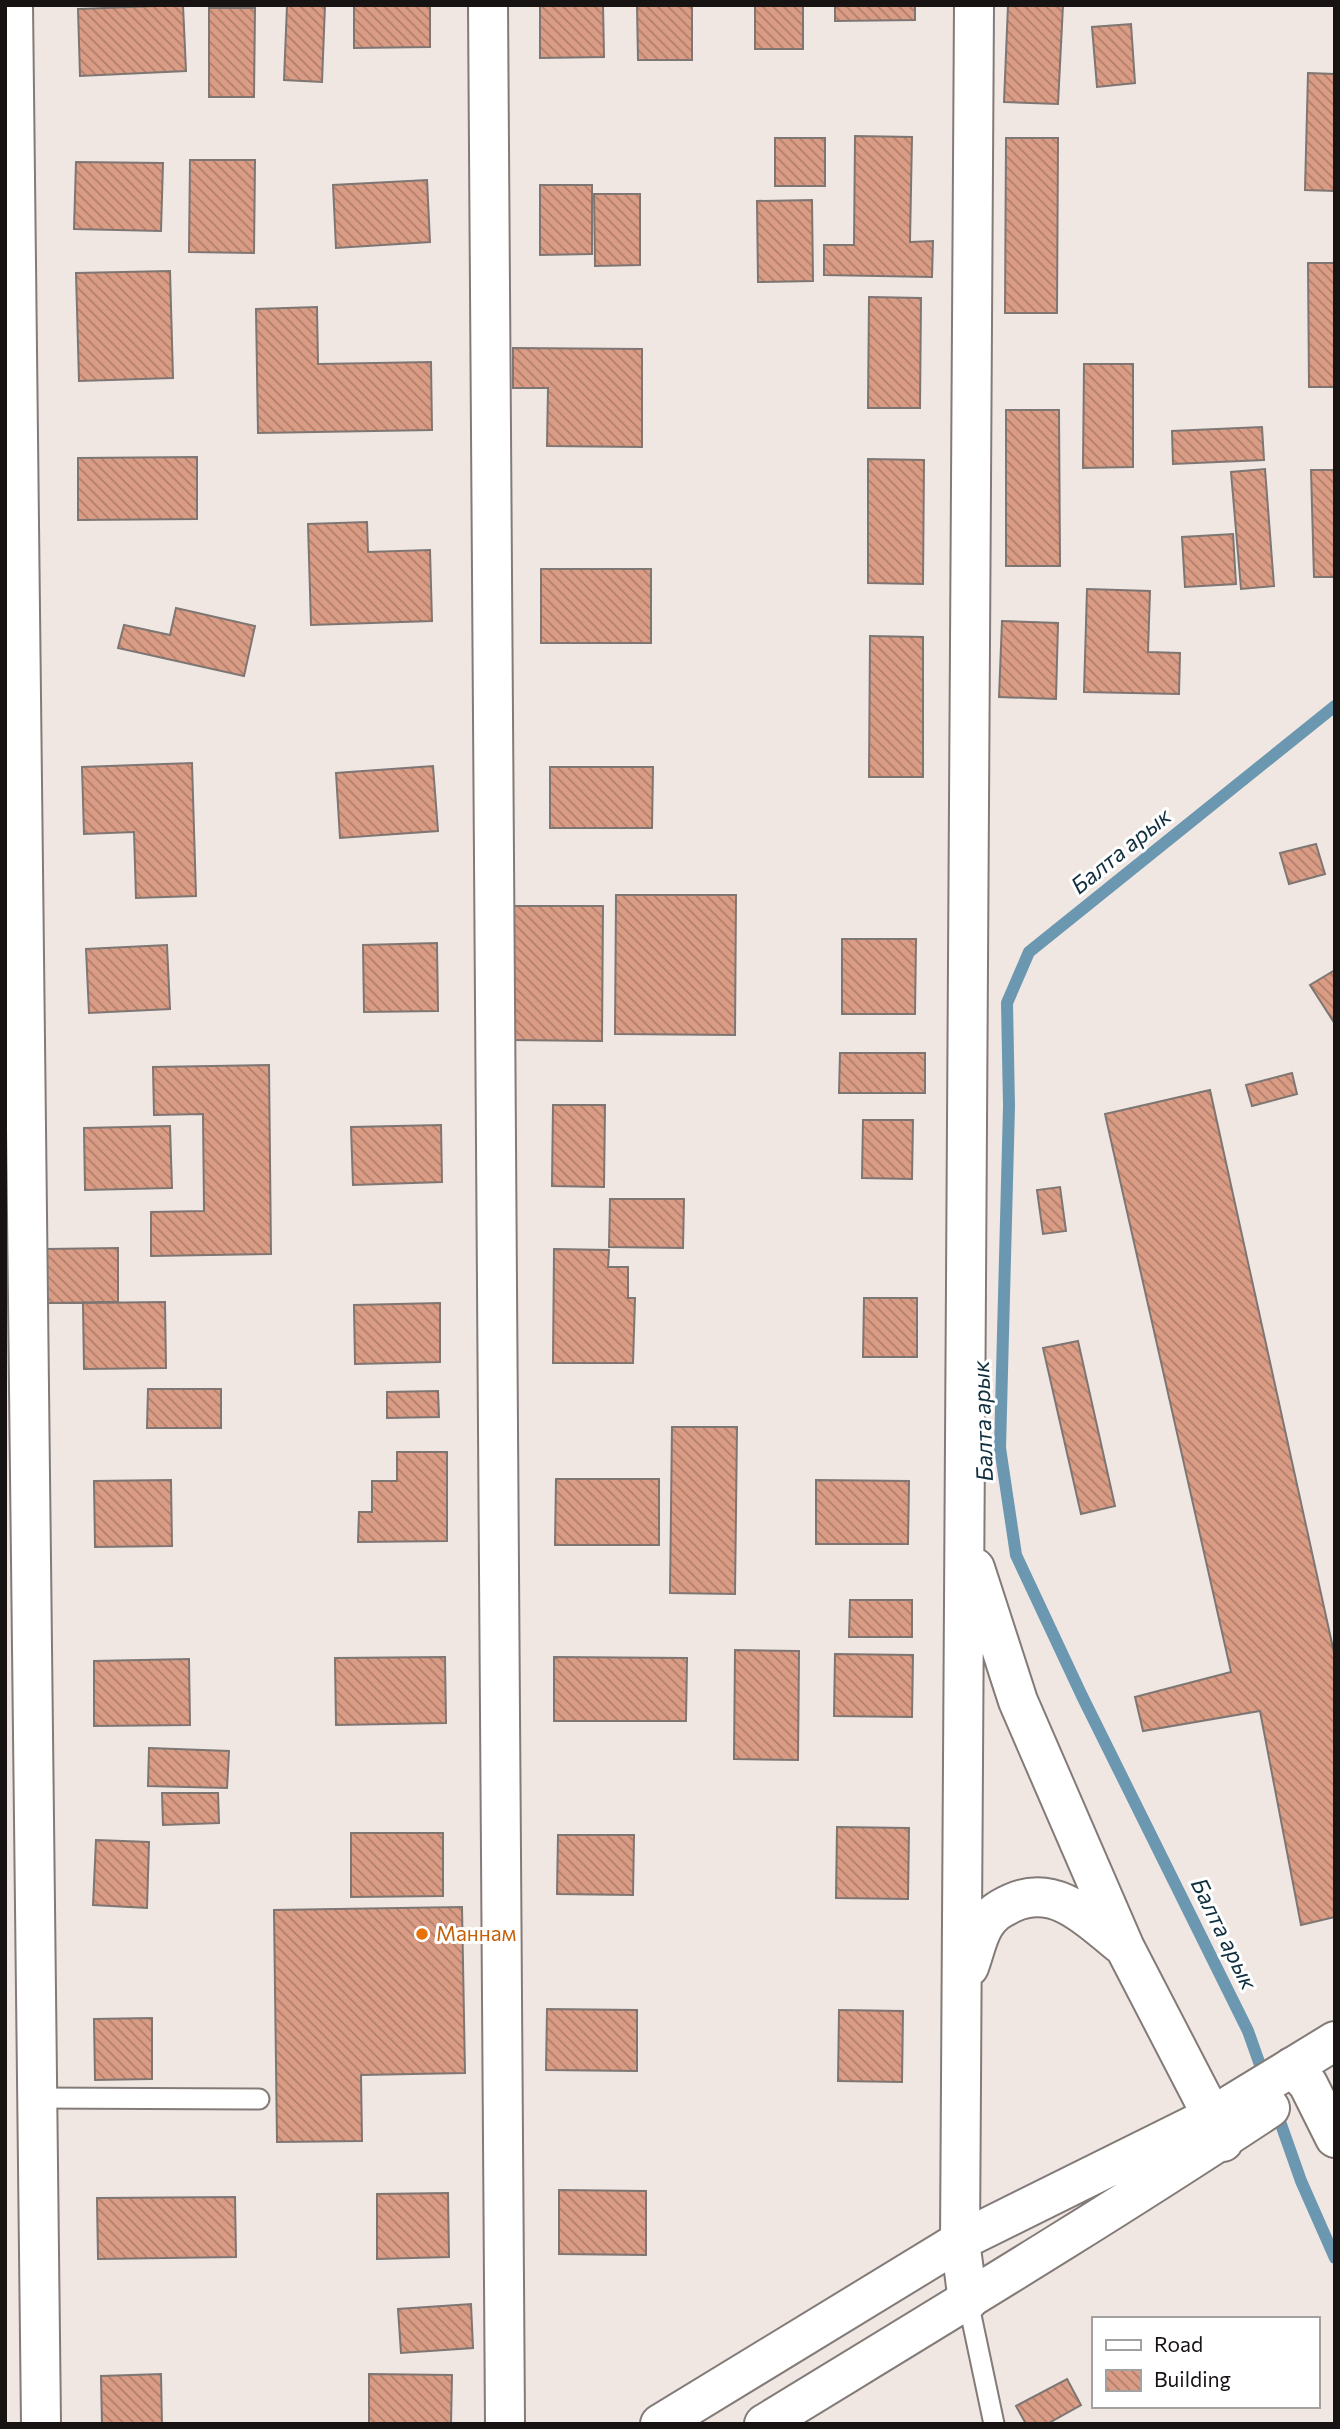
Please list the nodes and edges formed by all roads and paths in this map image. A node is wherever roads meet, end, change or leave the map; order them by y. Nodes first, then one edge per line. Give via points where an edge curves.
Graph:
1 (13, 5) edge
2 (488, 5) edge
3 (974, 5) edge
4 (964, 1536) junction
5 (1125, 1948) junction
6 (963, 1986) junction
7 (1335, 2040) edge
8 (1312, 2073) edge
9 (37, 2098) junction
10 (259, 2099) dead end
11 (1229, 2121) junction
12 (1335, 2138) edge
13 (960, 2241) junction
14 (968, 2301) junction
15 (41, 2424) edge
16 (505, 2424) edge
17 (660, 2424) edge
18 (764, 2424) edge
19 (993, 2424) edge

1 - 9 street
2 - 16 street
3 - 4 street
4 - 5 street via 1018,1701
4 - 6 street
5 - 6 street via 1075,1907 1050,1897 1022,1898 996,1910 983,1927
5 - 11 street
6 - 13 street
7 - 8 street
8 - 11 street
8 - 12 street
9 - 10 lane
9 - 15 street
11 - 13 street
11 - 14 street
13 - 14 street
13 - 17 street
14 - 18 street
14 - 19 lane

